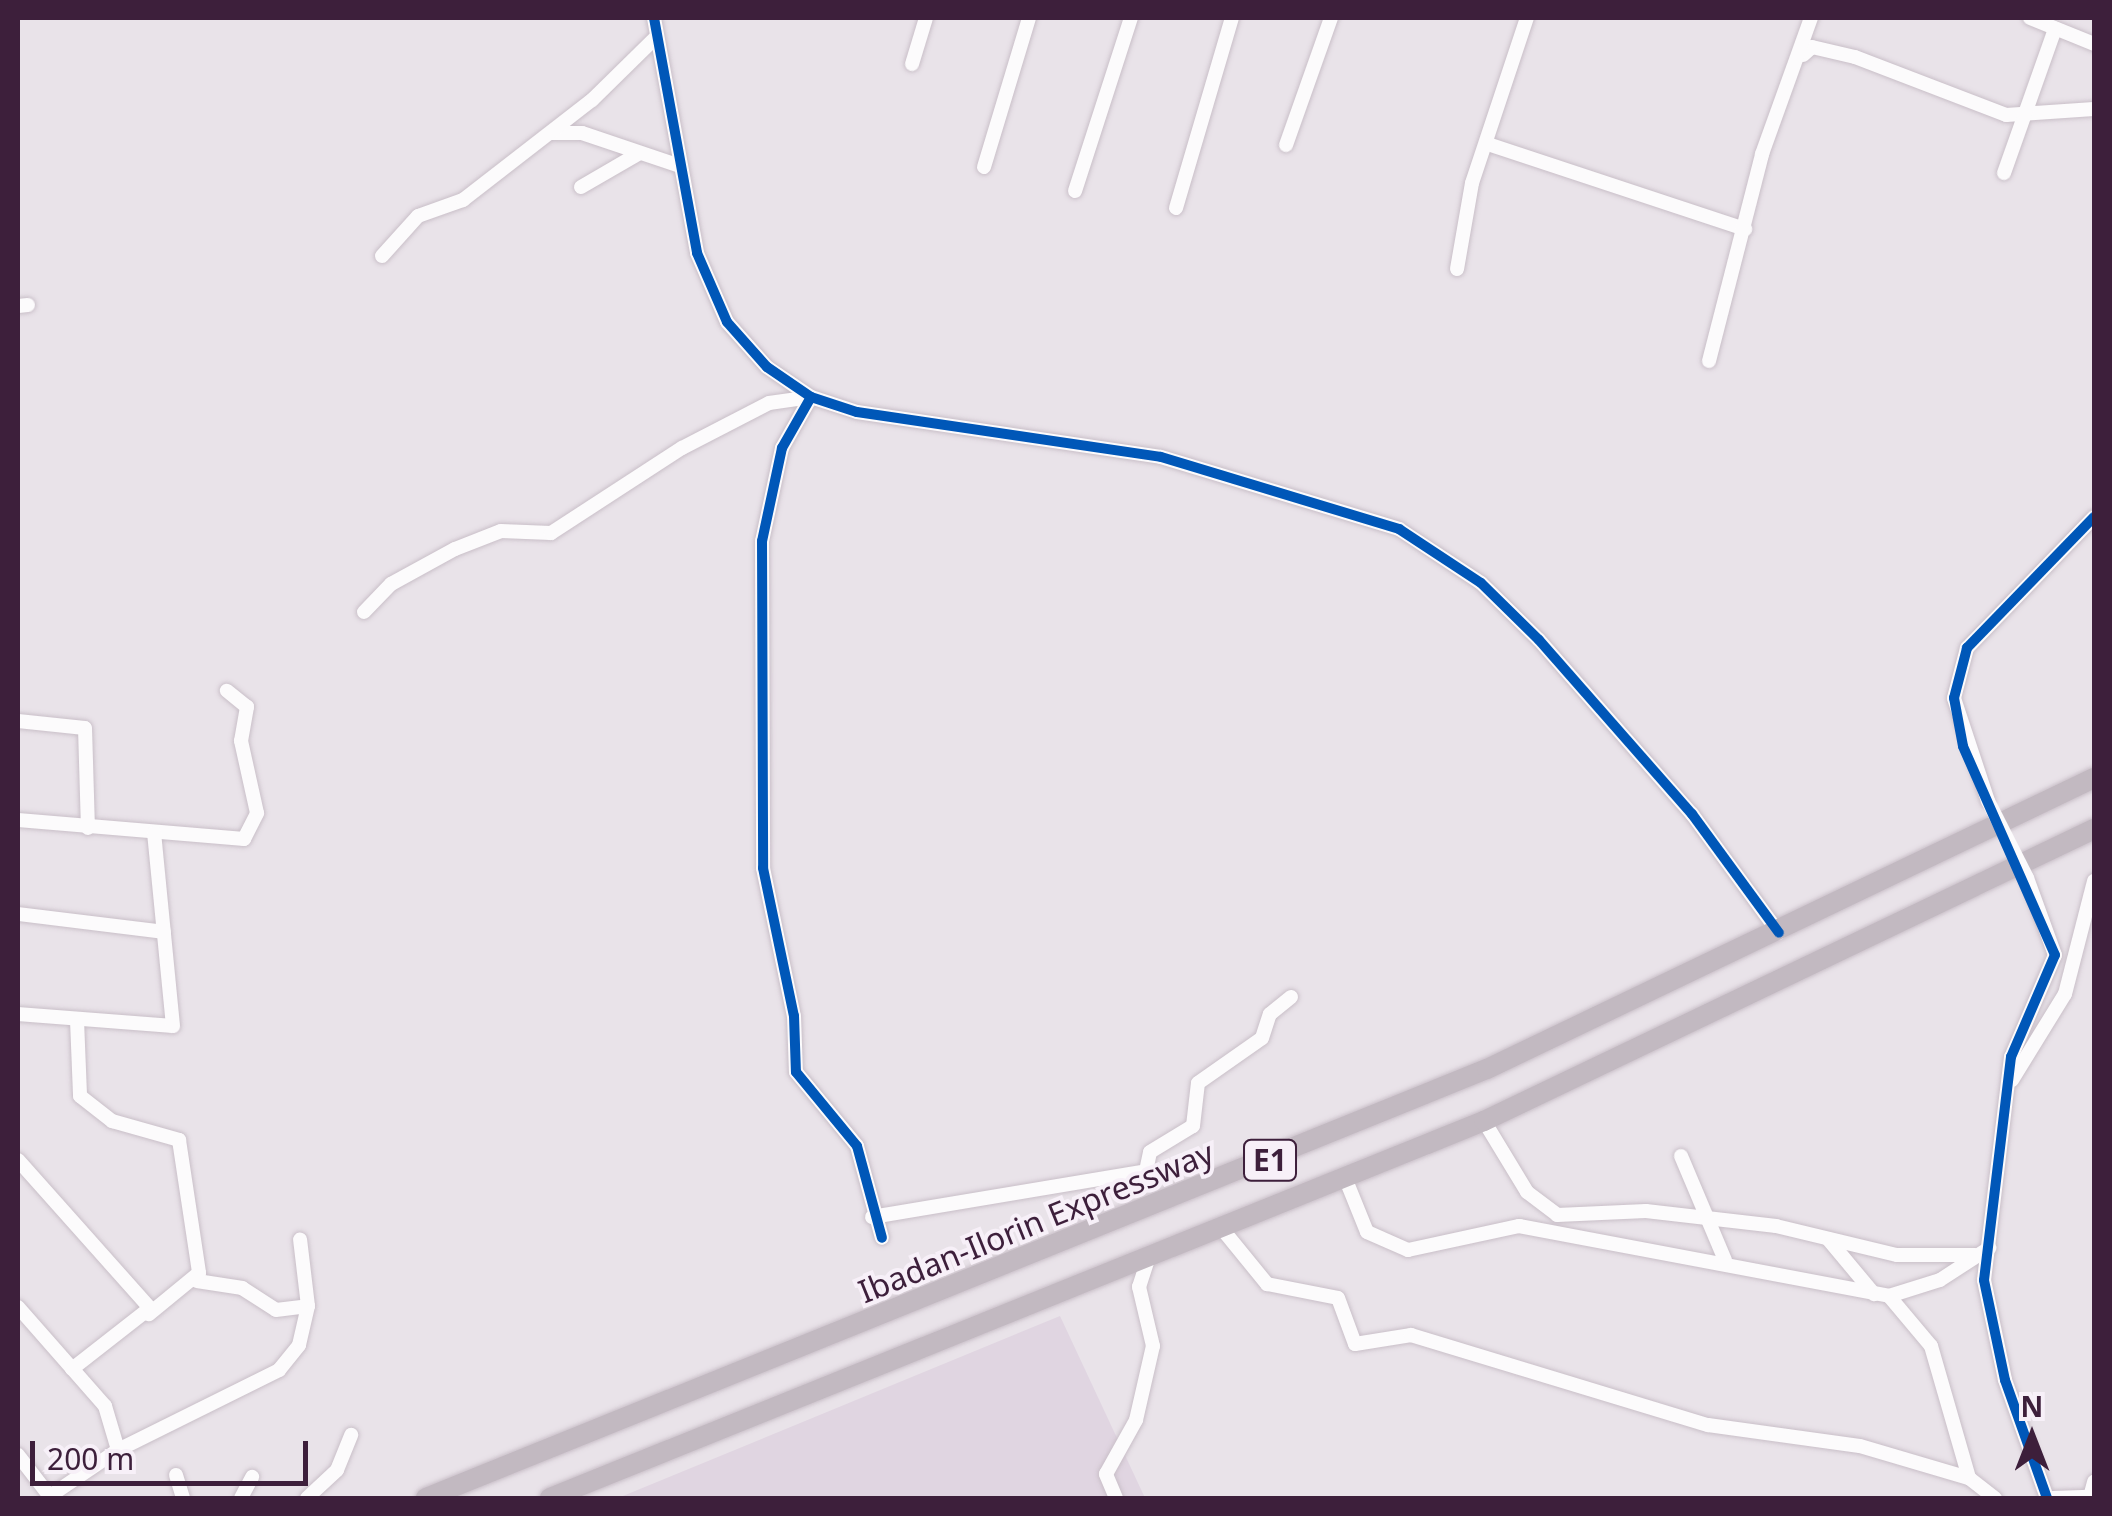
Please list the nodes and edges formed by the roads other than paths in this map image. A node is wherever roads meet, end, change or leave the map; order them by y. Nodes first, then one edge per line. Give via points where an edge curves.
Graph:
1 (654, 18) edge
2 (926, 18) edge
3 (1029, 18) edge
4 (1130, 18) edge
5 (1232, 18) edge
6 (1331, 18) edge
7 (1526, 18) edge
8 (1810, 18) edge
9 (2030, 18) edge
10 (2055, 29) junction
11 (655, 38) junction
12 (2094, 44) edge
13 (1803, 55) junction
14 (912, 64) dead end
15 (2094, 110) edge
16 (2022, 114) junction
17 (551, 133) junction
18 (1488, 144) junction
19 (1286, 145) dead end
20 (638, 154) junction
21 (680, 166) junction
22 (984, 166) dead end
23 (2004, 173) dead end
24 (582, 187) dead end
25 (1075, 191) dead end
26 (1176, 208) dead end
27 (1745, 229) junction
28 (382, 256) dead end
29 (1457, 269) dead end
30 (1709, 361) dead end
31 (812, 397) junction
32 (2094, 516) edge
33 (364, 612) dead end
34 (227, 691) dead end
35 (18, 721) edge
36 (2094, 778) edge
37 (18, 820) edge
38 (88, 828) junction
39 (2094, 829) edge
40 (154, 834) junction
41 (2094, 882) edge
42 (18, 914) edge
43 (164, 932) junction
44 (1780, 933) junction
45 (1291, 997) dead end
46 (18, 1014) edge
47 (77, 1020) junction
48 (2006, 1093) junction
49 (1484, 1121) junction
50 (1681, 1156) dead end
51 (18, 1160) edge
52 (1346, 1180) junction
53 (872, 1217) junction
54 (1701, 1217) junction
55 (1223, 1230) junction
56 (882, 1238) dead end
57 (1827, 1238) junction
58 (300, 1239) dead end
59 (1985, 1251) junction
60 (1148, 1260) junction
61 (1725, 1260) junction
62 (197, 1281) junction
63 (1881, 1295) junction
64 (308, 1306) junction
65 (150, 1314) junction
66 (20, 1315) edge
67 (72, 1369) junction
68 (351, 1435) dead end
69 (118, 1450) junction
70 (18, 1456) edge
71 (176, 1475) dead end
72 (252, 1477) dead end
73 (1968, 1478) junction
74 (2094, 1482) edge
75 (50, 1497) edge
76 (183, 1498) edge
77 (241, 1498) edge
78 (306, 1498) edge
79 (426, 1498) edge
80 (550, 1498) edge
81 (1116, 1498) edge
82 (1995, 1498) edge
83 (2050, 1498) edge

1 - 11 street
2 - 14 street
3 - 22 street
4 - 25 street
5 - 26 street
6 - 19 street
7 - 18 street
8 - 13 street
9 - 10 street
10 - 12 street
10 - 16 street
11 - 17 street
11 - 21 street
13 - 16 street via 1812,47 1854,57 1985,110
13 - 27 street via 1772,120
15 - 16 street
16 - 23 street
17 - 20 street
17 - 28 street via 463,200 418,216
18 - 27 street
18 - 29 street
20 - 21 street
20 - 24 street
21 - 31 street via 697,253 727,322 744,347
27 - 30 street
31 - 33 street via 769,403 682,448 551,533 502,531 418,566
31 - 44 street via 926,424 1045,433 1161,458 1399,528 1482,583 1528,628 1692,814
31 - 53 street via 782,448 762,542 763,868 796,1072 857,1146
32 - 48 street, bridge via 1967,648 1954,698 1988,802 2027,878 2055,955 2011,1057
34 - 40 street via 247,707 240,740 254,829 236,840
35 - 38 street via 86,728
36 - 44 highway, Ibadan-Ilorin Expressway / E1
37 - 38 street
38 - 40 street
39 - 49 highway, E1
40 - 43 street
41 - 48 street via 2066,994
42 - 43 street
43 - 47 street via 173,1026
44 - 79 highway, Ibadan-Ilorin Expressway / E1 via 1301,1147
45 - 53 street via 1270,1014 1262,1038 1198,1083 1194,1126 1150,1152 1146,1171
46 - 47 street
47 - 62 street via 80,1096 112,1121 179,1140
48 - 59 street
49 - 52 highway, E1
49 - 54 street via 1526,1192 1557,1215
50 - 54 street
51 - 65 street
52 - 55 highway, E1
52 - 61 street via 1367,1232 1408,1250 1519,1226 1652,1256
53 - 56 street
54 - 57 street
54 - 61 street
55 - 60 highway, E1
55 - 73 street via 1266,1284 1338,1298 1355,1344 1368,1348 1411,1335 1708,1426 1845,1442
57 - 59 street via 1897,1255
57 - 63 street
58 - 64 street
59 - 63 street via 1916,1291
59 - 83 street via 1986,1311
60 - 80 highway, E1
60 - 81 street via 1140,1287 1153,1346 1136,1420 1106,1474
61 - 63 street
62 - 64 street via 242,1288 276,1310
62 - 65 street
63 - 73 street via 1931,1346
64 - 69 street via 299,1345 280,1370
65 - 67 street
66 - 67 street
67 - 69 street via 105,1406
68 - 78 street via 337,1470
69 - 75 street
70 - 75 street
71 - 76 street
72 - 77 street
73 - 82 street
74 - 83 street via 2090,1497

